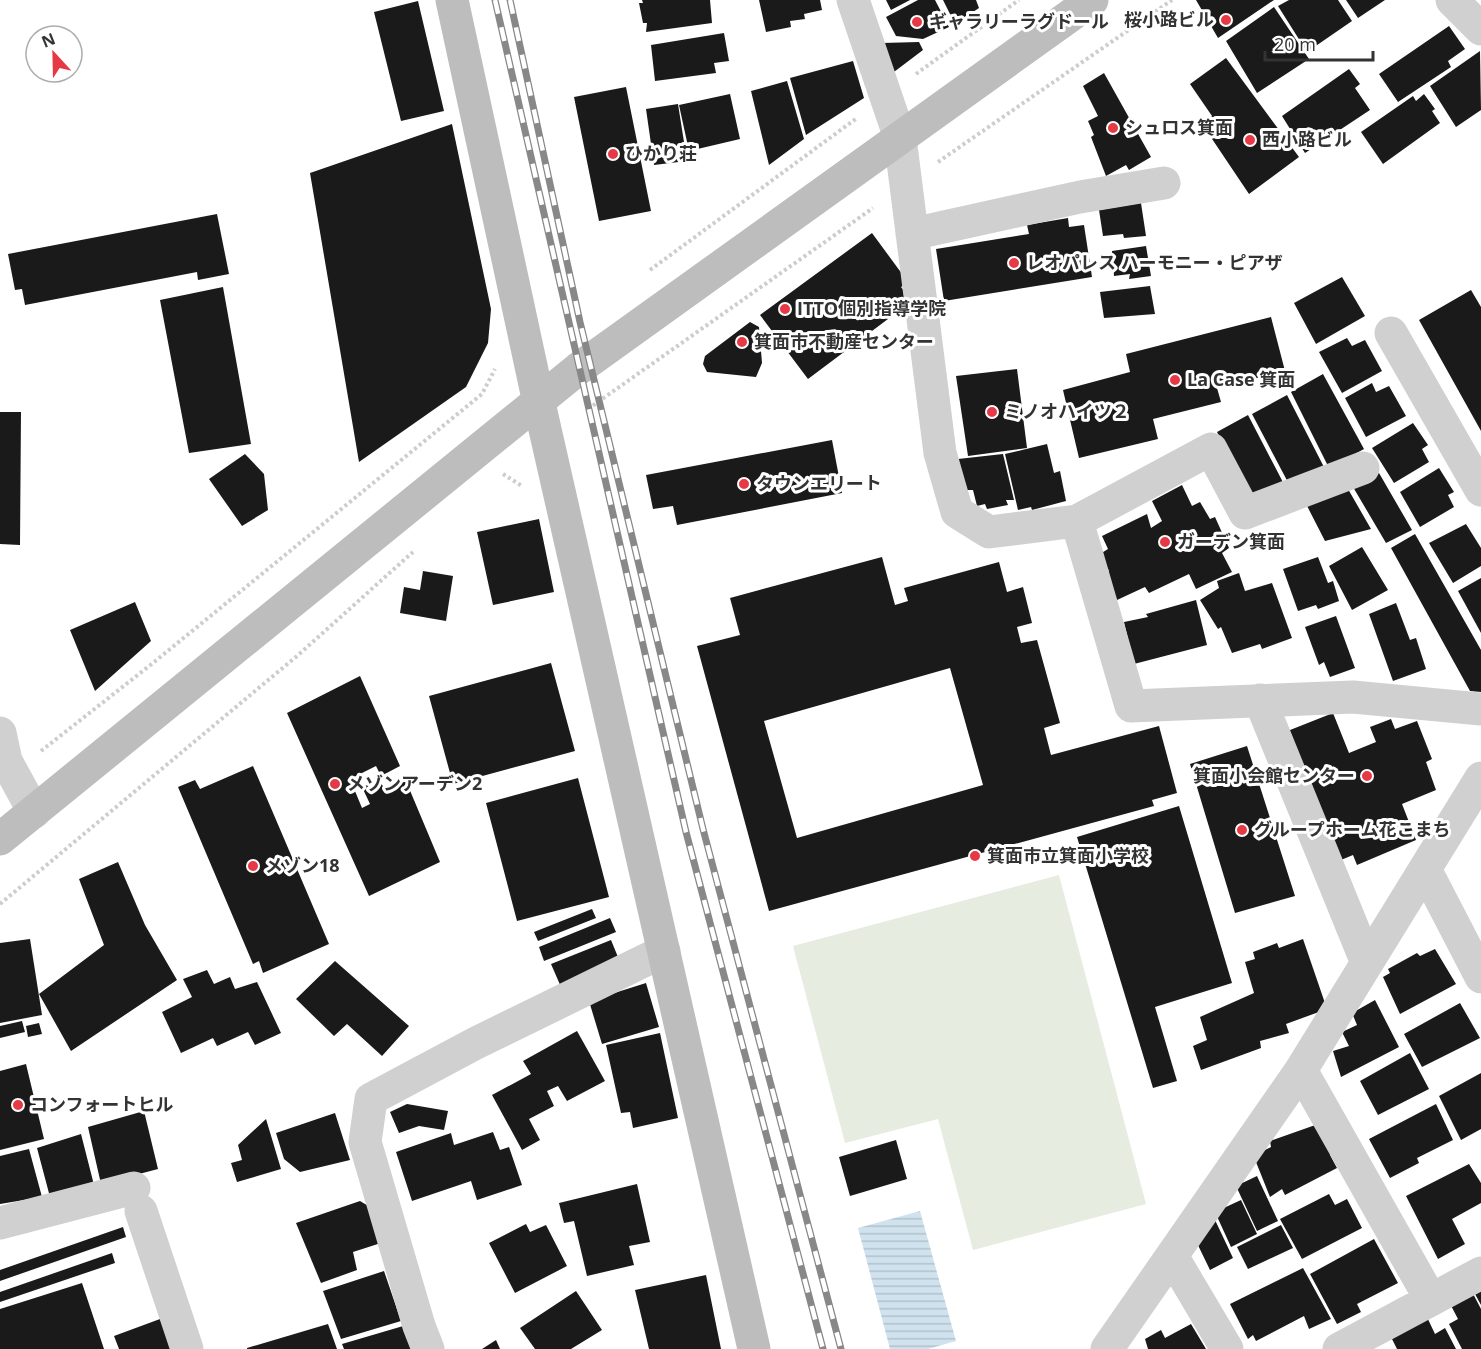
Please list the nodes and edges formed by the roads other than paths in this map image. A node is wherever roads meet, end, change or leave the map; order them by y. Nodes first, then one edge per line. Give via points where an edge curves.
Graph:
1 (452, 0) edge
2 (853, 0) edge
3 (1092, 0) edge
4 (1452, 0) edge
5 (1481, 29) edge
6 (900, 138) junction
7 (1164, 183) dead end
8 (912, 234) junction
9 (1391, 333) dead end
10 (539, 403) junction
11 (1364, 468) dead end
12 (1481, 490) edge
13 (1077, 521) junction
14 (1260, 700) junction
15 (1481, 709) edge
16 (0, 733) edge
17 (1481, 778) edge
18 (34, 812) junction
19 (0, 839) edge
20 (1425, 869) junction
21 (664, 951) junction
22 (1367, 963) junction
23 (1481, 977) edge
24 (1301, 1070) junction
25 (0, 1222) edge
26 (1172, 1256) junction
27 (1481, 1273) edge
28 (1431, 1300) junction
29 (187, 1349) edge
30 (428, 1349) edge
31 (754, 1349) edge
32 (1107, 1349) edge
33 (1227, 1349) edge
34 (1339, 1349) edge

1 - 10 street
2 - 6 street
3 - 6 street
4 - 5 street
6 - 8 street
6 - 10 street via 589,361
7 - 8 street via 1080,196
8 - 13 street via 940,453 957,512 989,532
9 - 12 street
10 - 18 street
10 - 21 street
11 - 13 street via 1245,513 1211,449
13 - 14 street via 1131,706
14 - 15 street via 1353,697
14 - 22 street
16 - 18 street via 6,761
17 - 20 street
18 - 19 street
20 - 22 street
20 - 23 street
21 - 30 street via 371,1099 365,1142
21 - 31 street
22 - 24 street
24 - 26 street
24 - 28 street
25 - 29 street via 137,1200
26 - 32 street
26 - 33 street
27 - 28 street
28 - 34 street

